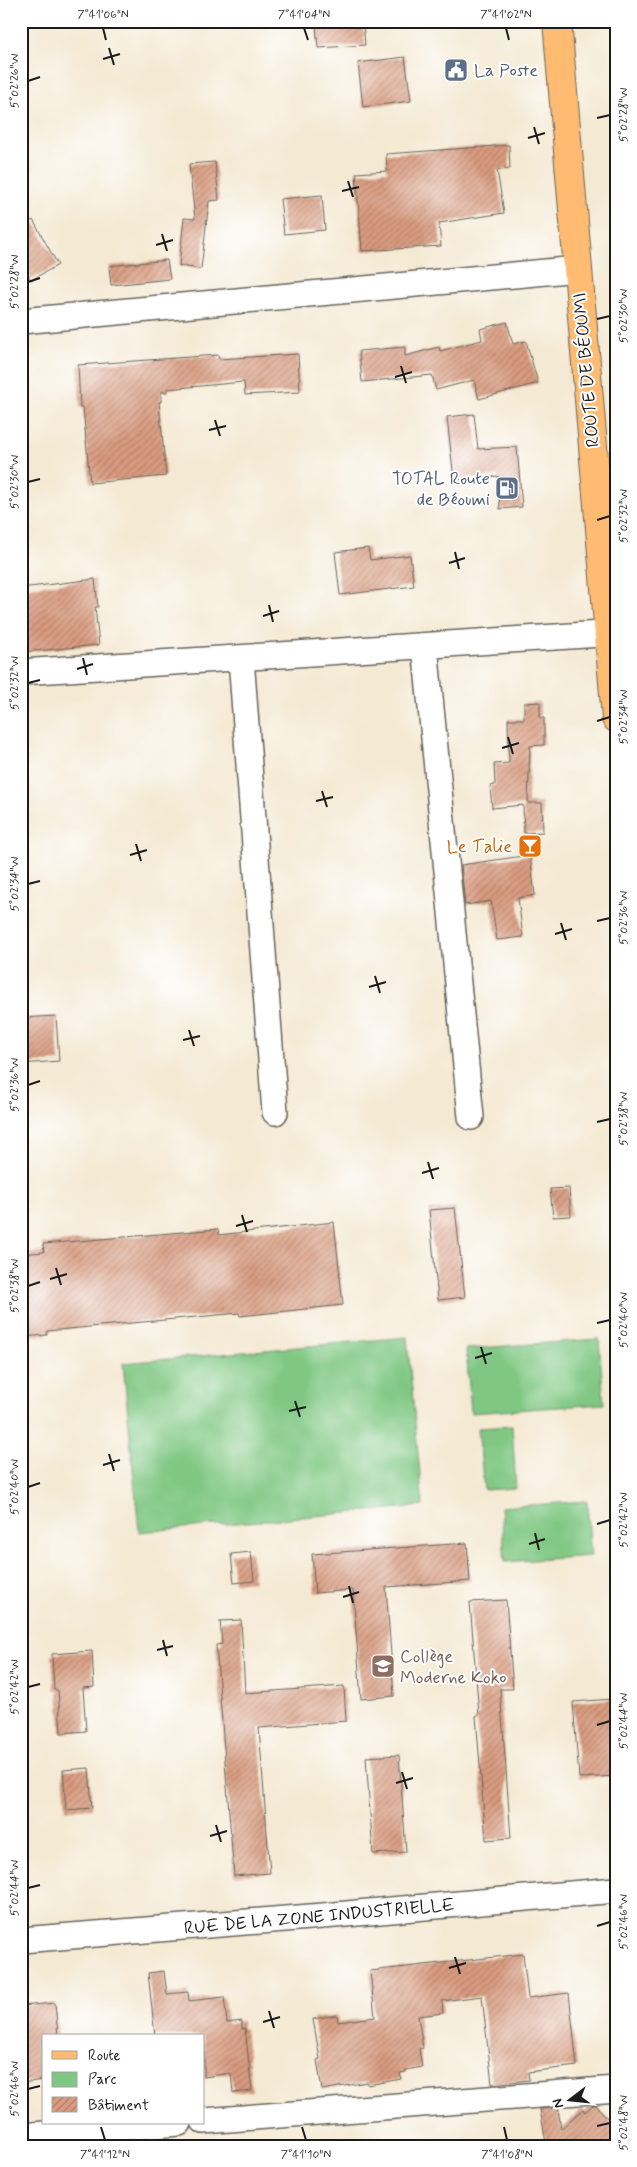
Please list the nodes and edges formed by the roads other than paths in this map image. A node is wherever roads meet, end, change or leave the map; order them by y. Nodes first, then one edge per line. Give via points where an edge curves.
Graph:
1 (557, 21) edge
2 (578, 269) junction
3 (21, 321) edge
4 (612, 633) edge
5 (425, 646) junction
6 (241, 658) junction
7 (21, 672) edge
8 (616, 718) edge
9 (275, 1112) dead end
10 (471, 1117) dead end
11 (616, 1890) edge
12 (21, 1940) edge
13 (616, 2089) edge
14 (205, 2121) edge
15 (167, 2124) edge
16 (21, 2136) edge

1 - 2 main road, ROUTE DE BÉOUMI
2 - 3 street
2 - 4 main road, ROUTE DE BÉOUMI
4 - 5 street
4 - 8 main road, ROUTE DE BÉOUMI
5 - 6 street
5 - 10 street
6 - 7 street
6 - 9 street
11 - 12 street, RUE DE LA ZONE INDUSTRIELLE
13 - 14 street
15 - 16 street

